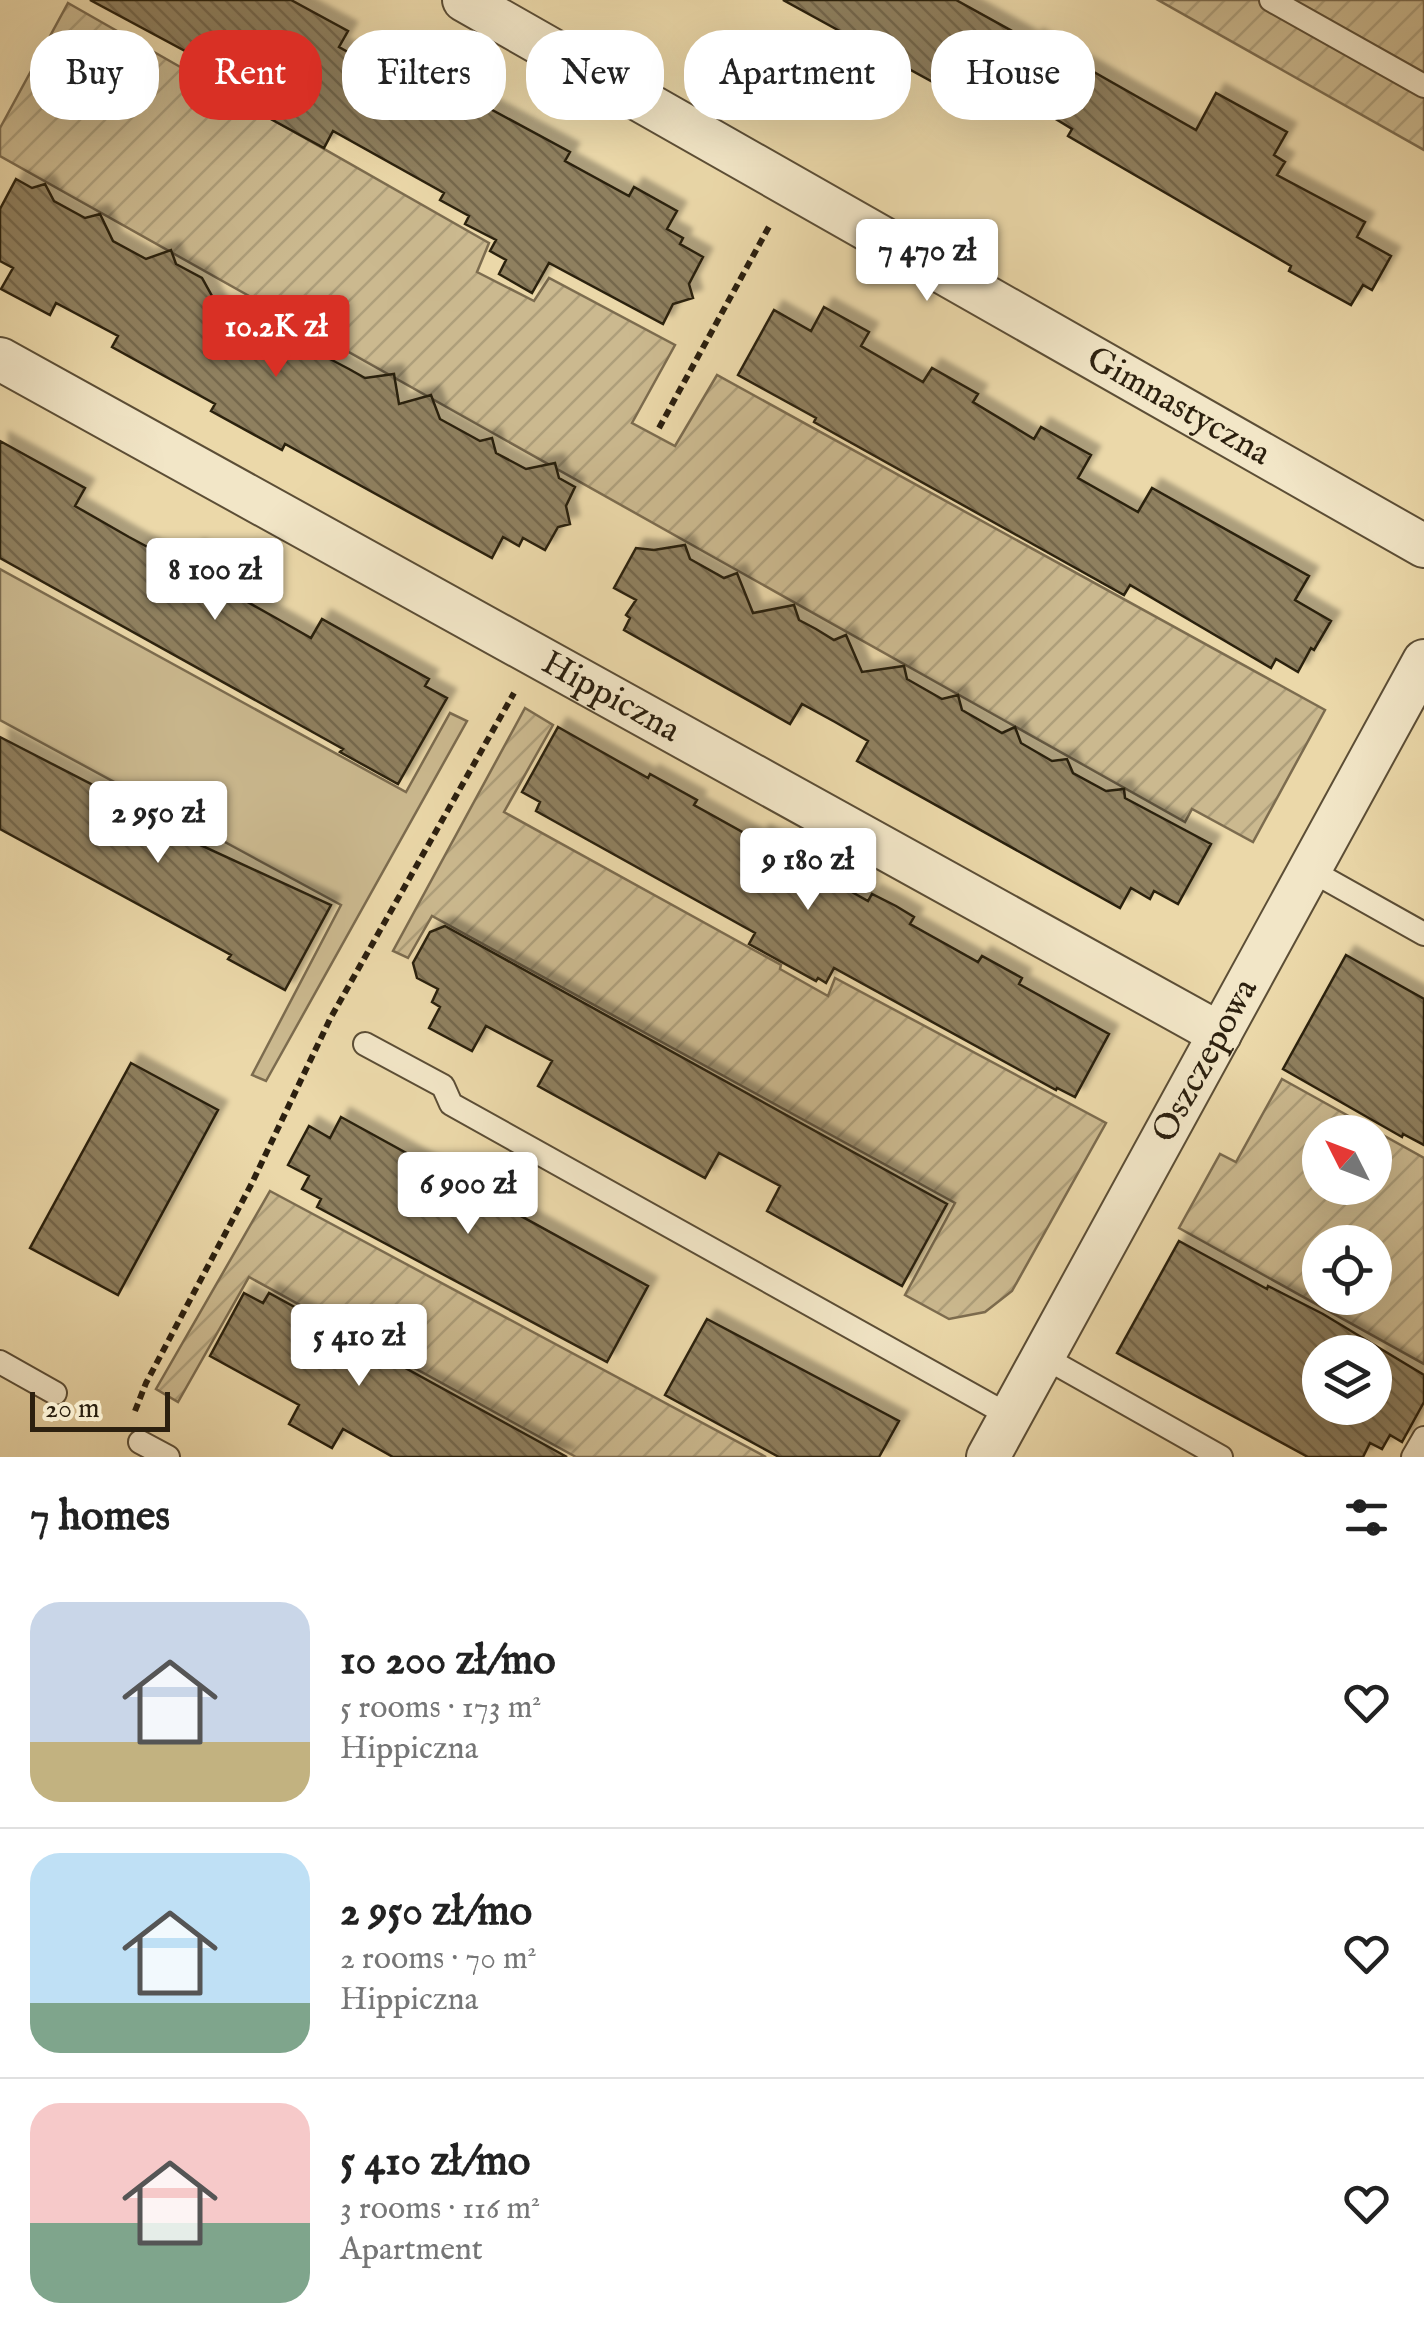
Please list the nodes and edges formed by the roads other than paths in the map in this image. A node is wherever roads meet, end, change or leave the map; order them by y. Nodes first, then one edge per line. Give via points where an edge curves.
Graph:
1 (464, 0) edge
2 (1271, 0) edge
3 (1424, 86) edge
4 (0, 359) edge
5 (1424, 546) edge
6 (1424, 661) edge
7 (1310, 870) junction
8 (1424, 934) edge
9 (1220, 1034) junction
10 (365, 1044) dead end
11 (1042, 1356) junction
12 (0, 1362) edge
13 (56, 1393) dead end
14 (1010, 1416) junction
15 (1424, 1438) edge
16 (140, 1442) dead end
17 (168, 1457) edge
18 (988, 1457) edge
19 (1220, 1457) edge
20 (1413, 1457) edge

1 - 5 street, Gimnastyczna
2 - 3 lane
4 - 9 street, Hippiczna
6 - 7 street, Oszczepowa
7 - 8 lane
7 - 9 street, Oszczepowa
9 - 11 street, Oszczepowa
10 - 14 lane via 443,1086 451,1104
11 - 14 street, Oszczepowa
11 - 19 lane
12 - 13 lane
14 - 18 street, Oszczepowa
15 - 20 lane
16 - 17 lane

